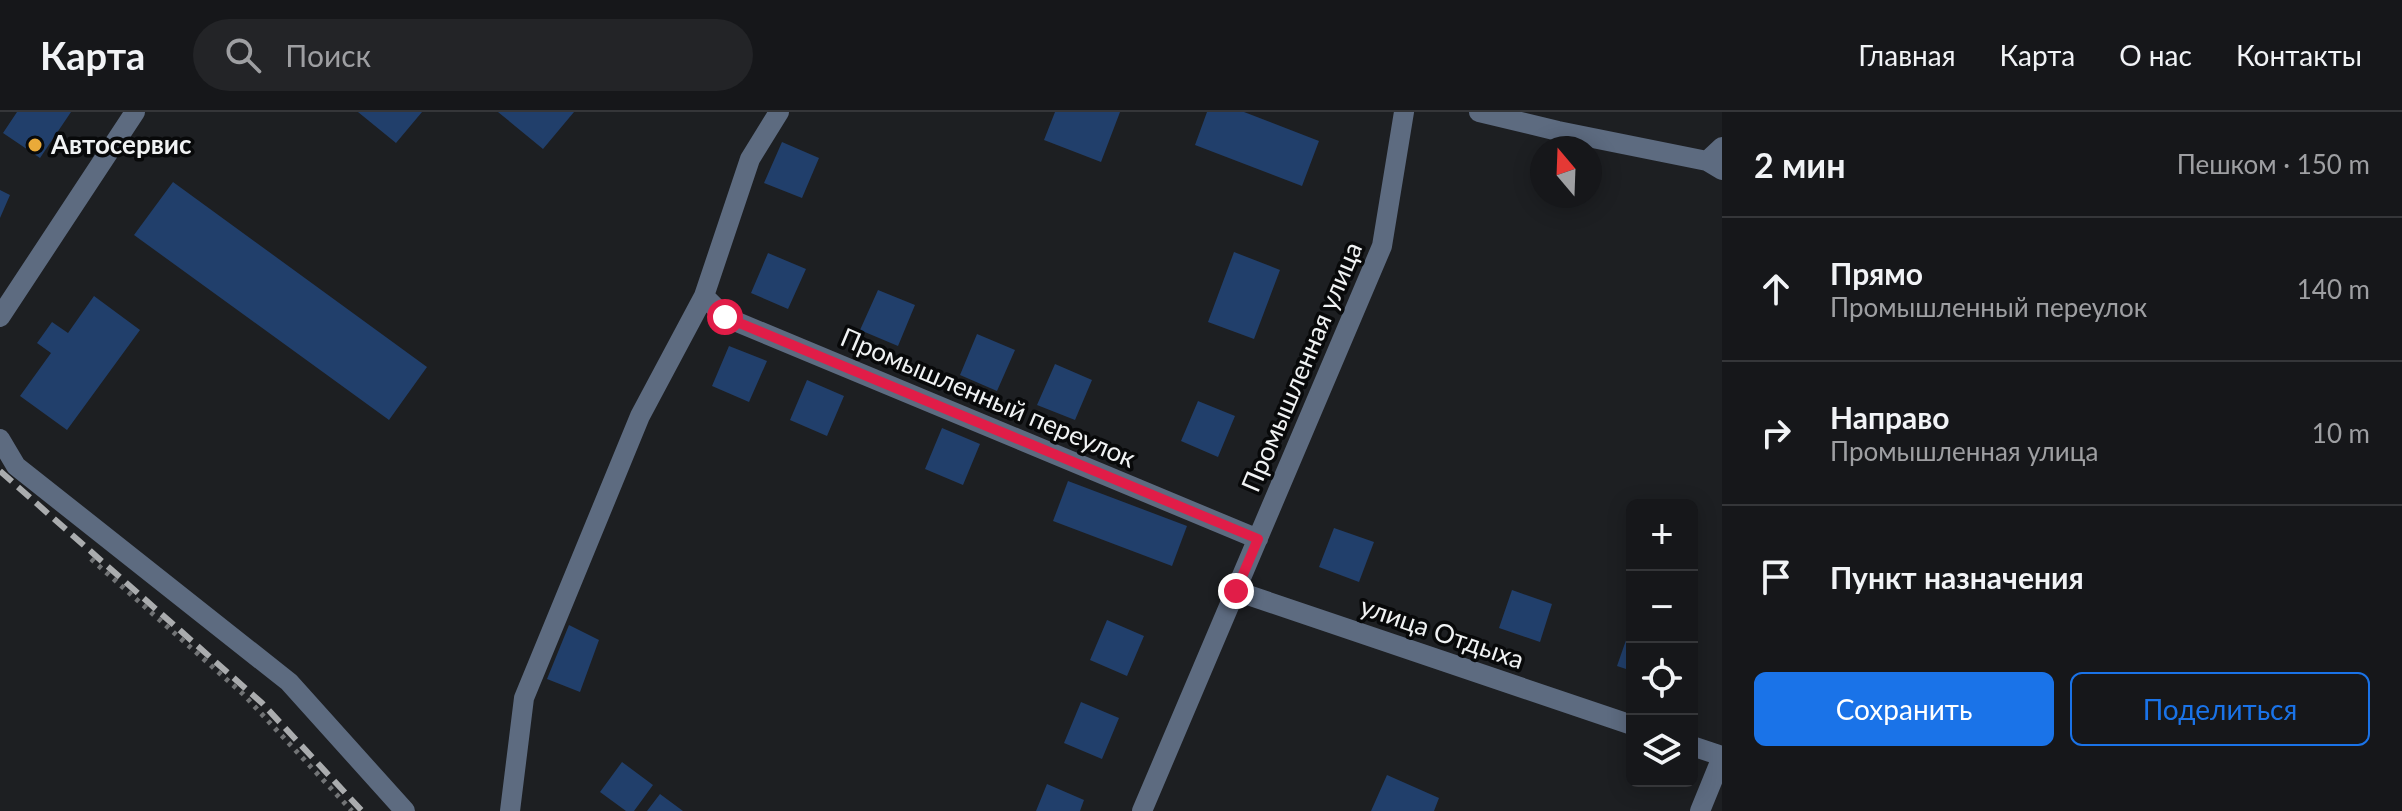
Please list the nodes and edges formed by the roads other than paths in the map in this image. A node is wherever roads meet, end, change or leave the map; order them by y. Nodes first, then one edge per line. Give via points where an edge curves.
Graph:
1 (135, 112) edge
2 (779, 112) edge
3 (1404, 112) edge
4 (1479, 112) edge
5 (1717, 159) edge
6 (704, 296) junction
7 (0, 317) edge
8 (0, 439) edge
9 (1258, 539) junction
10 (1236, 591) junction
11 (1626, 723) edge
12 (1698, 748) edge
13 (1722, 756) edge
14 (405, 811) edge
15 (510, 811) edge
16 (1142, 811) edge
17 (1700, 811) edge

1 - 7 street
2 - 6 street via 750,159
3 - 9 street, Промышленная улица via 1382,246
4 - 5 street
6 - 9 street, Промышленный переулок via 725,317
6 - 15 street via 640,416 524,698
8 - 14 street via 16,466 289,682
9 - 10 street, Промышленная улица
10 - 11 street, улица Отдыха
10 - 16 street, Промышленная улица
12 - 13 street
13 - 17 street

